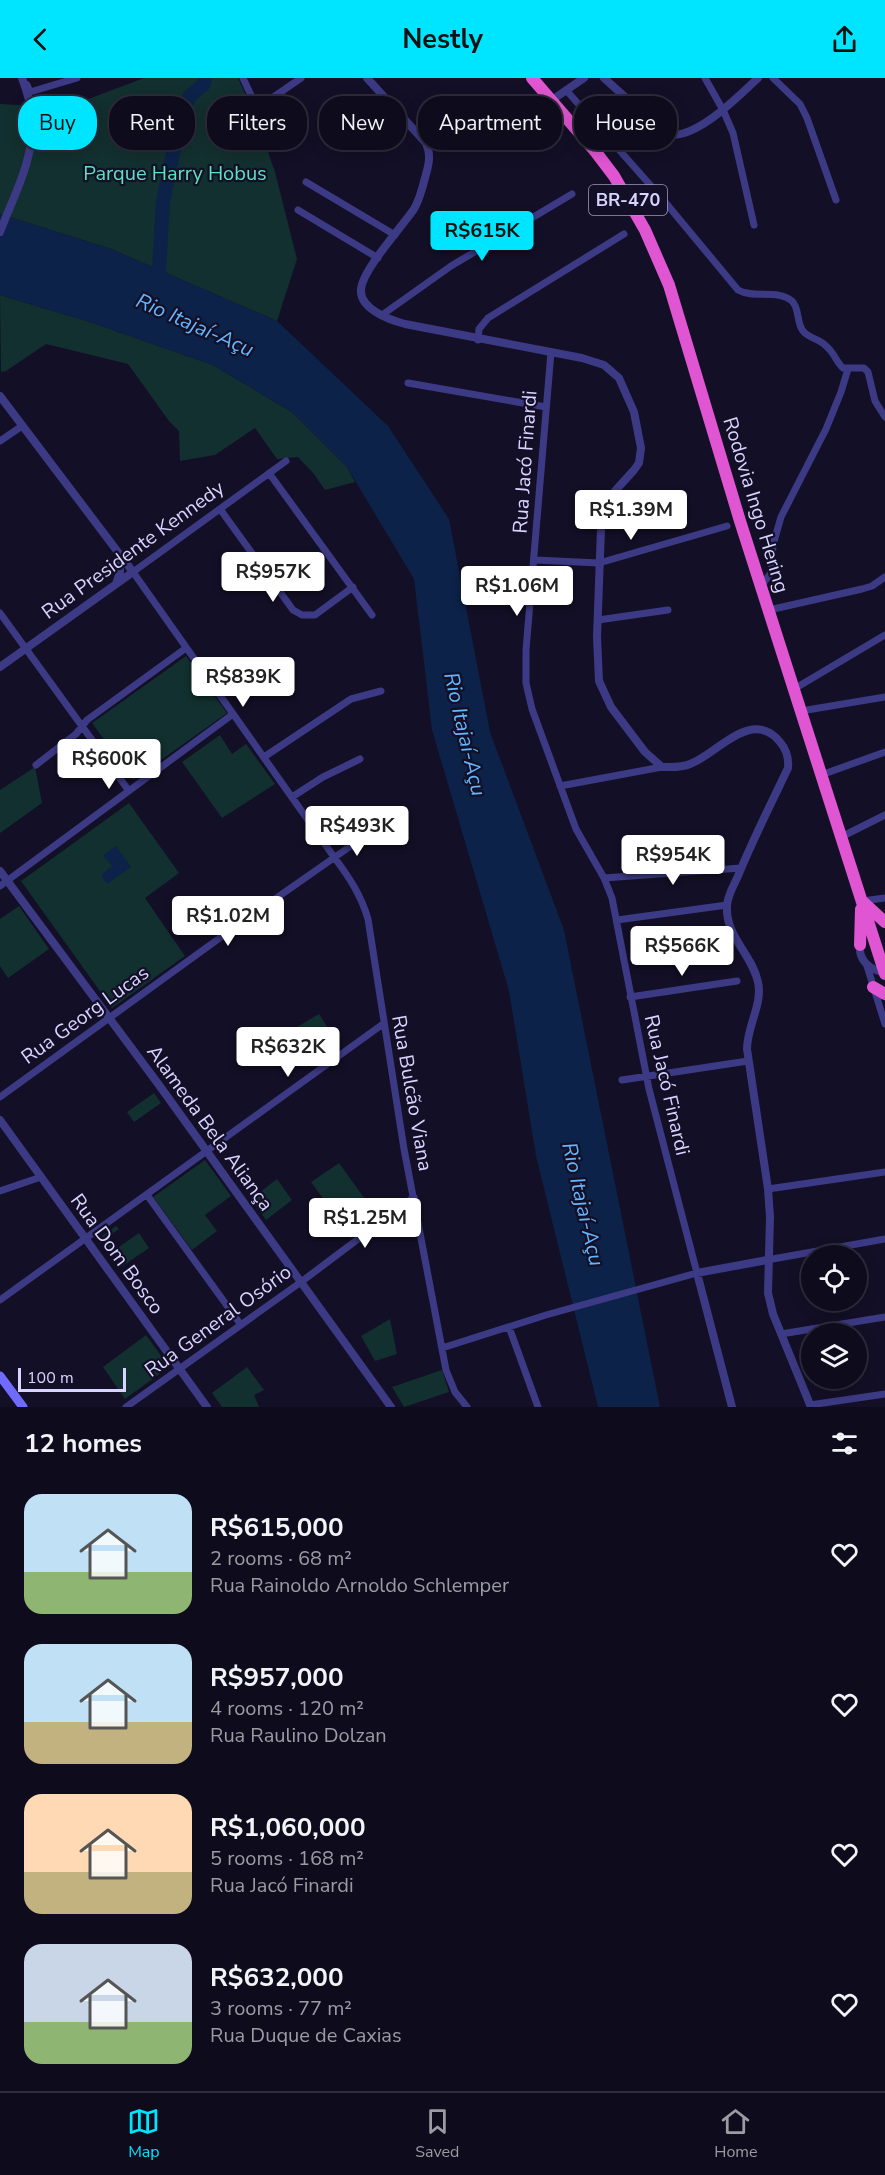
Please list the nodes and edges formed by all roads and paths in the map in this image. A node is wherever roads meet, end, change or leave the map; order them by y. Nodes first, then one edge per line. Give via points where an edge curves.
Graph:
1 (24, 78) edge
2 (77, 78) edge
3 (243, 78) edge
4 (301, 78) edge
5 (367, 78) edge
6 (532, 78) edge
7 (584, 78) edge
8 (604, 78) edge
9 (705, 78) edge
10 (758, 78) edge
11 (773, 78) edge
12 (566, 90) junction
13 (548, 96) edge
14 (558, 96) edge
15 (723, 110) junction
16 (562, 112) edge
17 (418, 134) edge
18 (429, 150) edge
19 (306, 182) dead end
20 (572, 194) dead end
21 (836, 200) dead end
22 (297, 210) dead end
23 (754, 225) dead end
24 (0, 232) edge
25 (395, 234) junction
26 (624, 234) dead end
27 (378, 258) junction
28 (382, 315) junction
29 (478, 340) junction
30 (551, 352) junction
31 (848, 369) junction
32 (408, 383) dead end
33 (0, 396) edge
34 (546, 407) junction
35 (885, 417) edge
36 (22, 426) junction
37 (0, 441) edge
38 (286, 460) dead end
39 (269, 473) junction
40 (220, 509) junction
41 (728, 526) dead end
42 (119, 554) junction
43 (535, 560) junction
44 (599, 563) junction
45 (133, 572) junction
46 (885, 577) edge
47 (116, 584) junction
48 (761, 586) junction
49 (352, 587) junction
50 (668, 610) dead end
51 (769, 610) junction
52 (0, 614) edge
53 (372, 615) dead end
54 (598, 620) junction
55 (885, 635) edge
56 (25, 648) junction
57 (186, 648) junction
58 (0, 666) edge
59 (794, 689) junction
60 (381, 691) dead end
61 (885, 697) edge
62 (801, 711) junction
63 (233, 714) junction
64 (82, 726) junction
65 (885, 752) edge
66 (264, 757) junction
67 (360, 759) dead end
68 (36, 765) dead end
69 (662, 767) junction
70 (821, 775) junction
71 (560, 786) junction
72 (129, 791) junction
73 (292, 797) junction
74 (885, 815) edge
75 (365, 836) dead end
76 (841, 837) junction
77 (334, 857) junction
78 (741, 868) junction
79 (0, 871) edge
80 (604, 878) junction
81 (4, 883) edge
82 (885, 898) edge
83 (862, 901) junction
84 (727, 905) junction
85 (617, 920) junction
86 (885, 922) edge
87 (885, 926) edge
88 (871, 929) junction
89 (860, 945) junction
90 (867, 966) junction
91 (885, 972) edge
92 (737, 981) dead end
93 (873, 987) junction
94 (885, 994) edge
95 (630, 997) junction
96 (108, 1019) junction
97 (383, 1024) junction
98 (885, 1024) edge
99 (748, 1061) junction
100 (647, 1076) junction
101 (622, 1080) dead end
102 (0, 1097) edge
103 (0, 1120) edge
104 (207, 1152) junction
105 (885, 1172) edge
106 (41, 1177) junction
107 (768, 1189) junction
108 (0, 1191) edge
109 (147, 1196) junction
110 (414, 1197) junction
111 (86, 1239) junction
112 (885, 1239) edge
113 (767, 1260) junction
114 (697, 1273) junction
115 (301, 1282) junction
116 (0, 1300) edge
117 (885, 1317) edge
118 (241, 1326) junction
119 (509, 1327) junction
120 (781, 1334) junction
121 (442, 1348) junction
122 (179, 1369) junction
123 (0, 1376) edge
124 (885, 1394) edge
125 (811, 1406) edge
126 (22, 1407) edge
127 (126, 1407) edge
128 (207, 1407) edge
129 (391, 1407) edge
130 (467, 1407) edge
131 (538, 1407) edge
132 (732, 1407) edge

1 - 2 street via 30,92
1 - 24 street via 33,132 26,165
3 - 4 street via 256,106
5 - 17 street
6 - 13 highway, Rodovia Ingo Hering / BR-470
7 - 12 street
8 - 15 street via 673,136 690,132
9 - 15 street
10 - 15 street
11 - 21 street via 795,99 807,118
12 - 14 street
12 - 31 street via 733,285 744,293 791,300 801,329 828,346 839,364
15 - 23 street via 733,133
16 - 48 highway, Rodovia Ingo Hering / BR-470 via 604,163 639,217 669,285
18 - 25 street via 422,191
19 - 25 street
20 - 28 street via 451,266
22 - 27 street
25 - 27 street
26 - 29 street via 488,318 479,329
27 - 28 street via 361,289 365,302
28 - 29 street
29 - 30 street
30 - 34 street, Rua Jacó Finardi
30 - 44 street via 582,358 612,371 624,388 638,426 639,462 609,503 601,529
31 - 35 street via 864,368 868,372 875,401
31 - 48 street via 826,429 781,517 773,544 771,573
32 - 34 street
33 - 36 street
34 - 43 street, Rua Jacó Finardi
36 - 37 street
36 - 42 street
38 - 39 street, Rua Presidente Kennedy
39 - 40 street, Rua Presidente Kennedy
39 - 49 street
40 - 45 street, Rua Presidente Kennedy
40 - 49 street via 292,610 315,615
41 - 44 street
42 - 45 street
42 - 47 street
43 - 44 street
43 - 71 street, Rua Jacó Finardi via 526,683
44 - 54 street
45 - 47 street, Rua Presidente Kennedy
45 - 57 street, Rua Bulcão Viana
46 - 51 street via 862,589
47 - 56 street, Rua Presidente Kennedy
48 - 51 highway, Rodovia Ingo Hering / BR-470
49 - 53 street
50 - 54 street
51 - 59 highway, Rodovia Ingo Hering / BR-470
52 - 56 street
54 - 69 street via 601,688 611,707
55 - 59 street
56 - 58 street, Rua Presidente Kennedy
56 - 64 street
57 - 63 street, Rua Bulcão Viana
57 - 64 street
59 - 62 highway, Rodovia Ingo Hering / BR-470
60 - 66 street via 351,699
61 - 62 street
62 - 70 highway, Rodovia Ingo Hering / BR-470
63 - 66 street, Rua Bulcão Viana
63 - 72 street
64 - 68 street
64 - 72 street
65 - 70 street
66 - 73 street, Rua Bulcão Viana
67 - 73 street
69 - 71 street
69 - 78 street via 691,764 747,730 764,730 782,744 788,768
70 - 76 highway, Rodovia Ingo Hering / BR-470
71 - 80 street, Rua Jacó Finardi via 582,840
72 - 81 street
73 - 77 street, Rua Bulcão Viana
74 - 76 street
75 - 77 street, Rua Georg Lucas
76 - 83 highway, Rodovia Ingo Hering / BR-470
77 - 96 street, Rua Georg Lucas
77 - 97 street, Rua Bulcão Viana via 363,902
78 - 80 street
78 - 84 street
79 - 81 street, Alameda Bela Aliança
80 - 85 street, Rua Jacó Finardi
81 - 96 street, Alameda Bela Aliança
82 - 83 street
83 - 86 highway
83 - 88 highway, Rodovia Ingo Hering / BR-470
83 - 89 highway
84 - 85 street
84 - 99 street via 734,937 751,963 759,985 748,1031
85 - 95 street, Rua Jacó Finardi
87 - 88 street
88 - 89 street
88 - 91 highway, Rodovia Ingo Hering / BR-470
89 - 90 street
90 - 91 street
90 - 93 street
92 - 95 street
93 - 94 highway
93 - 98 street
95 - 100 street, Rua Jacó Finardi
96 - 102 street, Rua Georg Lucas
96 - 104 street, Alameda Bela Aliança
97 - 104 street
97 - 110 street, Rua Bulcão Viana
99 - 100 street
99 - 107 street
100 - 101 street
100 - 114 street, Rua Jacó Finardi
103 - 106 street, Rua Dom Bosco
104 - 109 street
104 - 115 street, Alameda Bela Aliança
105 - 107 street
106 - 108 street
106 - 111 street, Rua Dom Bosco
107 - 113 street
109 - 111 street
109 - 118 street
110 - 115 street, Rua General Osório
110 - 121 street, Rua Bulcão Viana
111 - 116 street
111 - 122 street, Rua Dom Bosco
112 - 113 street
113 - 114 street
113 - 120 street via 768,1293
114 - 119 street
114 - 132 street, Rua Jacó Finardi
115 - 118 street, Rua General Osório
115 - 129 street, Alameda Bela Aliança
117 - 120 street
118 - 122 street, Rua General Osório
119 - 121 street
119 - 131 street
120 - 125 street
121 - 130 street, Rua Bulcão Viana via 448,1378
122 - 127 street, Rua General Osório
122 - 128 street, Rua Dom Bosco
123 - 126 main road
124 - 125 street

